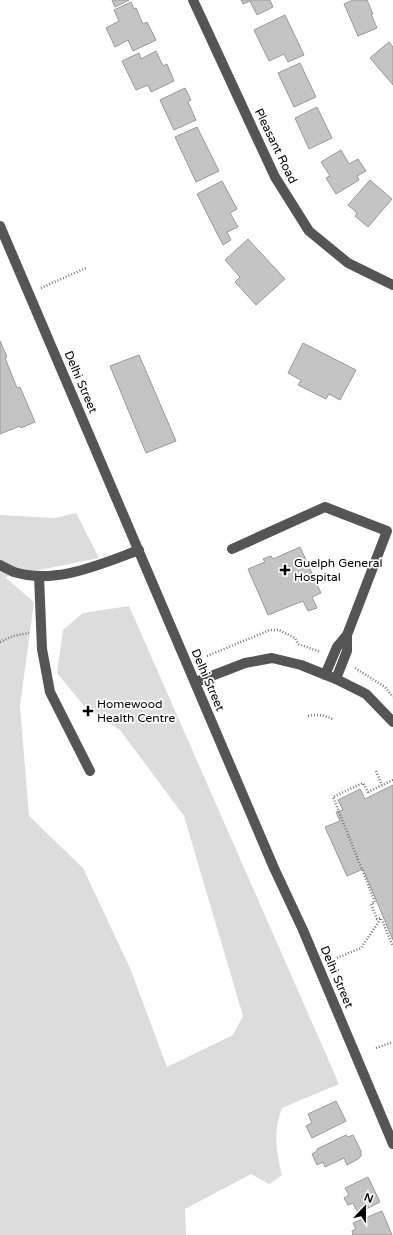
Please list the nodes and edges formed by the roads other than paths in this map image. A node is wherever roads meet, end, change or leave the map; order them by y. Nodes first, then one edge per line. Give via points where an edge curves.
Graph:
1 (194, 0) edge
2 (0, 226) edge
3 (393, 285) edge
4 (232, 549) dead end
5 (140, 550) junction
6 (0, 565) edge
7 (39, 576) junction
8 (347, 635) junction
9 (325, 675) junction
10 (336, 679) junction
11 (196, 682) junction
12 (393, 722) edge
13 (90, 771) dead end
14 (393, 1144) edge

1 - 3 street, Pleasant Road via 275,178 309,231 348,263
2 - 5 street, Delhi Street
4 - 8 street via 325,507 387,531
5 - 7 street via 71,572
5 - 11 street, Delhi Street
6 - 7 street via 14,572
7 - 13 street via 42,649 50,692
8 - 9 street via 337,647
8 - 10 street via 347,651
9 - 10 street
9 - 11 street via 301,665 272,658 244,663
10 - 12 street via 366,694
11 - 14 street, Delhi Street

